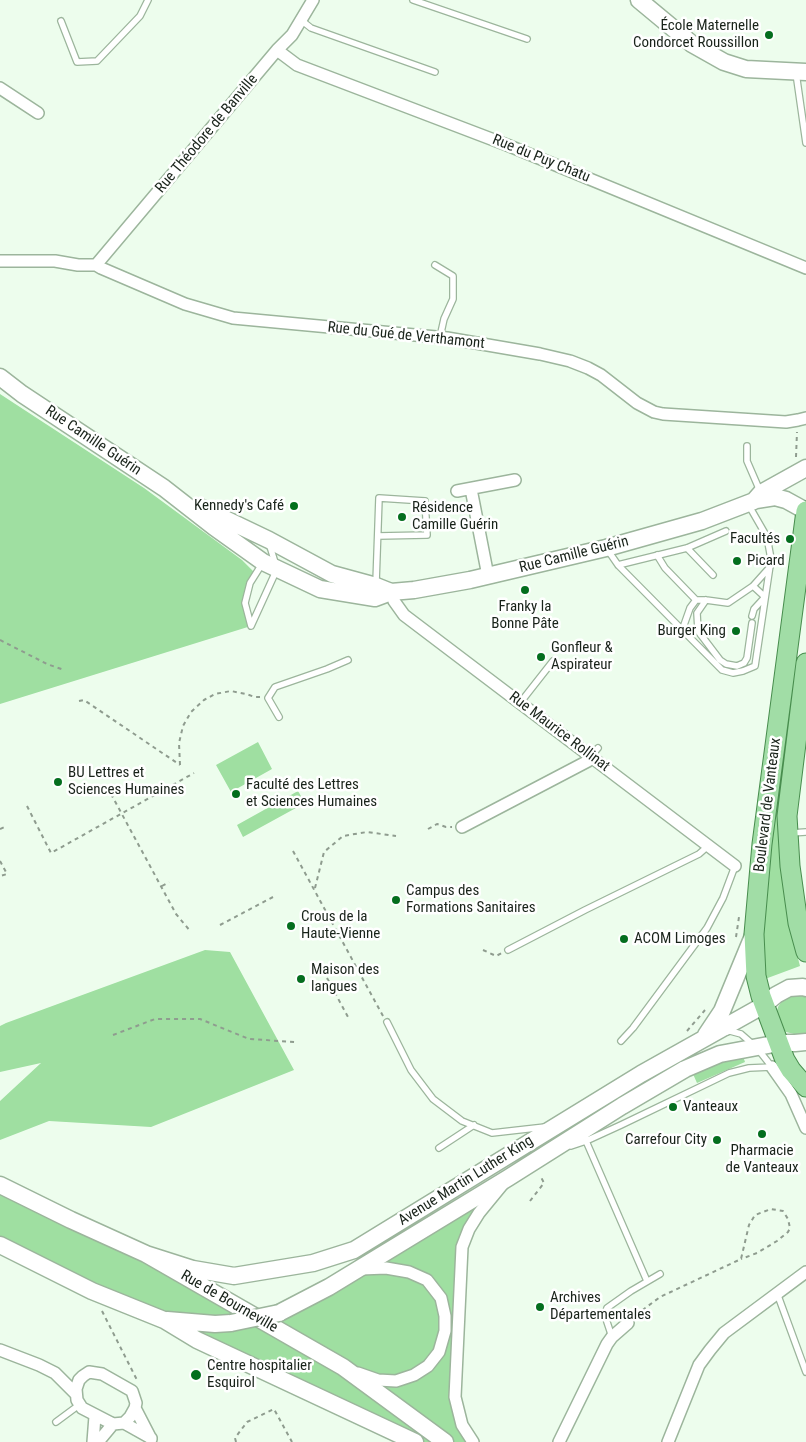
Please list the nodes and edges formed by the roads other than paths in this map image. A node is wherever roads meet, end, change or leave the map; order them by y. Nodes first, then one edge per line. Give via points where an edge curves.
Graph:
1 (148, 0) edge
2 (313, 0) edge
3 (413, 0) edge
4 (639, 0) edge
5 (301, 20) junction
6 (61, 22) dead end
7 (527, 39) dead end
8 (277, 50) junction
9 (435, 72) dead end
10 (801, 72) edge
11 (0, 88) edge
12 (38, 113) dead end
13 (806, 142) edge
14 (0, 261) edge
15 (96, 265) junction
16 (435, 265) dead end
17 (806, 268) edge
18 (440, 337) junction
19 (0, 377) edge
20 (0, 382) edge
21 (22, 394) junction
22 (802, 422) edge
23 (747, 446) dead end
24 (801, 465) edge
25 (515, 480) dead end
26 (164, 488) junction
27 (471, 488) junction
28 (457, 491) dead end
29 (754, 499) junction
30 (806, 511) edge
31 (726, 531) dead end
32 (378, 536) junction
33 (269, 540) junction
34 (606, 548) junction
35 (687, 548) junction
36 (657, 555) junction
37 (271, 564) junction
38 (618, 565) junction
39 (770, 567) junction
40 (327, 572) junction
41 (713, 575) dead end
42 (488, 576) junction
43 (376, 586) junction
44 (753, 586) junction
45 (391, 592) junction
46 (765, 597) junction
47 (696, 600) junction
48 (706, 600) junction
49 (752, 616) dead end
50 (752, 623) dead end
51 (683, 632) junction
52 (348, 660) dead end
53 (553, 661) dead end
54 (806, 662) edge
55 (520, 703) junction
56 (279, 718) dead end
57 (595, 752) junction
58 (462, 827) road end
59 (797, 832) edge
60 (708, 846) junction
61 (734, 866) joint
62 (745, 936) junction
63 (508, 950) road end
64 (806, 952) edge
65 (806, 988) edge
66 (764, 1005) junction
67 (387, 1022) road end
68 (704, 1038) junction
69 (621, 1041) dead end
70 (806, 1042) edge
71 (779, 1043) junction
72 (757, 1048) junction
73 (772, 1067) junction
74 (791, 1070) junction
75 (806, 1087) edge
76 (622, 1106) junction
77 (474, 1125) junction
78 (552, 1128) junction
79 (806, 1128) edge
80 (586, 1141) junction
81 (439, 1148) dead end
82 (545, 1155) junction
83 (508, 1178) junction
84 (0, 1185) edge
85 (0, 1244) edge
86 (146, 1254) junction
87 (357, 1269) junction
88 (806, 1272) edge
89 (660, 1274) dead end
90 (647, 1281) junction
91 (777, 1293) junction
92 (164, 1320) junction
93 (628, 1323) road end
94 (612, 1337) junction
95 (0, 1350) edge
96 (342, 1368) junction
97 (806, 1372) edge
98 (55, 1373) junction
99 (83, 1376) junction
100 (78, 1399) junction
101 (135, 1408) junction
102 (95, 1416) junction
103 (56, 1422) dead end
104 (118, 1424) junction
105 (152, 1440) edge
106 (93, 1442) edge
107 (98, 1442) edge
108 (415, 1442) edge
109 (445, 1442) edge
110 (473, 1442) edge
111 (558, 1442) edge
112 (668, 1442) edge

1 - 6 lane via 140,16 97,61 78,62
2 - 5 street, Rue Théodore de Banville
3 - 7 lane
4 - 10 main road via 692,44 724,62 746,69
5 - 8 street, Rue Théodore de Banville
5 - 9 lane via 311,28
8 - 15 street, Rue Théodore de Banville
8 - 17 street, Rue du Puy Chatu via 297,65 516,148
10 - 13 lane
11 - 12 street
14 - 15 street, Rue du Gué de Verthamont
15 - 18 street, Rue du Gué de Verthamont via 185,304 233,318
16 - 18 lane via 454,276 453,299
18 - 22 street, Rue du Gué de Verthamont via 570,360 601,375 654,412
19 - 21 main road, Rue Camille Guérin
20 - 21 main road, Rue Camille Guérin
21 - 26 main road, Rue Camille Guérin
23 - 29 lane
24 - 29 main road, Rue Camille Guérin
25 - 27 street
26 - 33 main road, Rue Camille Guérin
26 - 37 main road, Rue Camille Guérin via 214,527
27 - 28 street
27 - 42 street
29 - 30 main road, Rue Camille Guérin via 786,500
29 - 34 main road, Rue Camille Guérin via 702,521
29 - 39 lane via 767,537
30 - 62 main road, Boulevard de Vanteaux via 762,844
31 - 35 lane
32 - 32 lane via 379,498 425,500 427,535
32 - 43 lane
33 - 37 lane
33 - 40 main road, Rue Camille Guérin
34 - 38 lane
34 - 42 main road, Rue Camille Guérin
35 - 36 lane
35 - 41 lane
36 - 38 lane
36 - 47 lane
37 - 37 lane via 250,583 245,603 251,626
37 - 40 main road via 278,558 318,573
37 - 45 main road, Rue Camille Guérin via 320,589 375,598
38 - 51 lane
39 - 44 lane
39 - 46 lane
40 - 43 main road, Rue Camille Guérin
42 - 45 main road, Rue Camille Guérin
43 - 45 main road, Rue Camille Guérin
44 - 46 lane
44 - 48 lane via 728,603
45 - 55 street, Rue Maurice Rollinat via 404,615
46 - 49 lane
46 - 51 lane via 755,666 743,672 722,670
47 - 48 lane
47 - 51 lane via 690,608
48 - 50 lane via 697,613 698,631 726,664 737,666 744,663
52 - 56 lane via 275,686 268,698
53 - 55 lane
54 - 59 main road, Boulevard de Vanteaux via 787,816
55 - 57 street, Rue Maurice Rollinat
57 - 58 street via 588,761
57 - 60 street, Rue Maurice Rollinat
59 - 64 main road, Boulevard de Vanteaux via 790,866 798,924
60 - 61 street, Rue Maurice Rollinat
60 - 63 lane
61 - 69 lane via 723,898 706,928
62 - 66 main road, Boulevard de Vanteaux
62 - 68 main road via 722,1011
65 - 66 main road, Avenue Martin Luther King via 790,988
66 - 68 main road, Avenue Martin Luther King
66 - 71 main road, Boulevard de Vanteaux
67 - 77 lane via 410,1070 433,1099 462,1121
68 - 72 lane via 730,1031 741,1034
68 - 78 main road, Avenue Martin Luther King
70 - 71 main road, Avenue Martin Luther King
71 - 72 main road, Avenue Martin Luther King
71 - 74 main road, Boulevard de Vanteaux
72 - 73 lane
72 - 76 main road, Avenue Martin Luther King via 720,1054 695,1064
73 - 74 lane
73 - 79 street via 791,1094
73 - 80 lane via 728,1073
74 - 75 main road, Boulevard de Vanteaux
76 - 80 lane
76 - 82 main road, Avenue Martin Luther King
77 - 78 lane via 492,1133
77 - 81 lane
78 - 86 main road, Avenue Martin Luther King via 354,1250 313,1263 234,1276 193,1269
80 - 82 lane
80 - 90 lane
82 - 83 main road, Avenue Martin Luther King
83 - 87 main road, Avenue Martin Luther King
83 - 110 street via 479,1213 462,1247 455,1397 462,1425
84 - 86 main road, Rue de Bourneville
85 - 92 main road via 92,1291
86 - 96 main road, Rue de Bourneville
87 - 92 main road, Avenue Martin Luther King, bridge via 279,1312 231,1323
87 - 96 street via 386,1268 428,1280 441,1298 445,1331 439,1352 428,1366 414,1375 396,1381 378,1380
88 - 91 street
89 - 90 lane
90 - 94 lane via 607,1308 605,1316
91 - 97 lane
91 - 112 street via 724,1332 699,1365
92 - 108 main road via 197,1340
93 - 94 street
94 - 111 street
95 - 98 street
96 - 109 main road, Rue de Bourneville
98 - 99 street
98 - 100 street
99 - 100 street via 77,1385
99 - 101 street via 90,1372 102,1374 132,1391
100 - 102 street
100 - 103 lane
101 - 104 street via 130,1417
101 - 105 street
102 - 104 street
102 - 106 street
104 - 105 street
104 - 107 street

